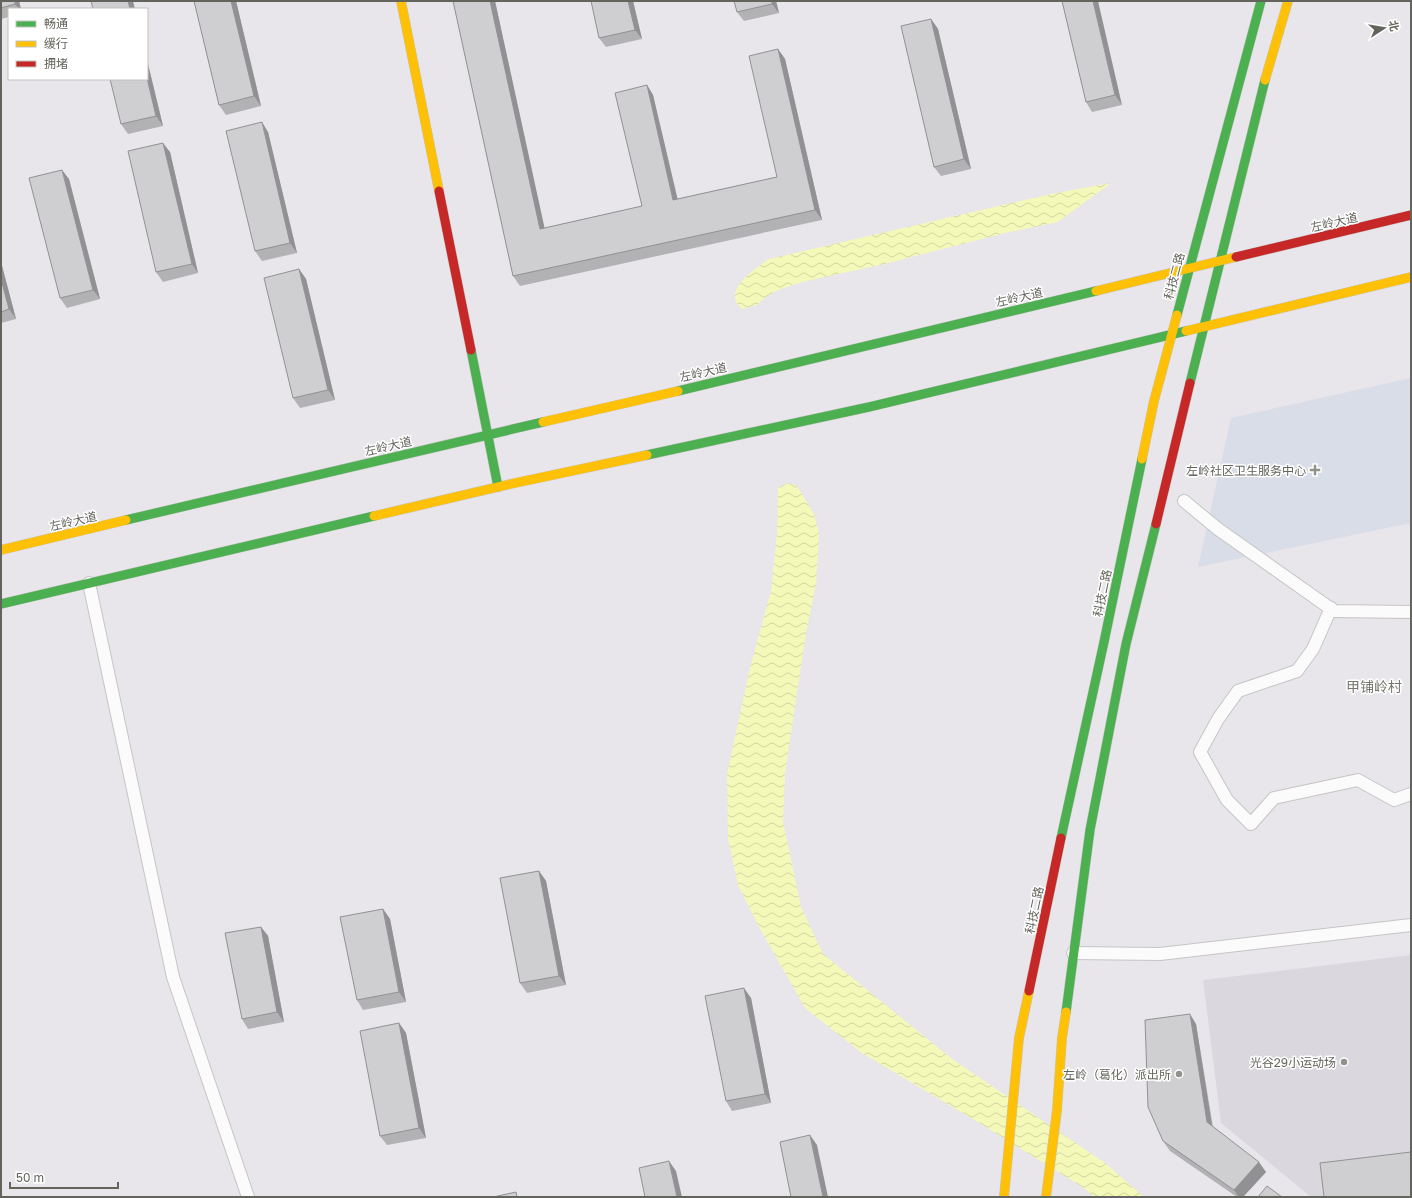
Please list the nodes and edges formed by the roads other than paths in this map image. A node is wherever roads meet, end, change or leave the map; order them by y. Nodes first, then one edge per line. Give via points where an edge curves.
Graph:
1 (401, 1) edge
2 (1261, 1) edge
3 (1288, 1) edge
4 (1411, 215) edge
5 (1220, 261) junction
6 (1189, 269) junction
7 (1411, 277) edge
8 (1204, 327) junction
9 (1171, 334) junction
10 (489, 435) junction
11 (498, 487) junction
12 (1184, 501) dead end
13 (1, 550) edge
14 (89, 583) junction
15 (1, 604) edge
16 (1331, 608) junction
17 (1411, 612) edge
18 (1411, 794) edge
19 (1411, 925) edge
20 (1073, 953) junction
21 (248, 1197) edge
22 (1004, 1197) edge
23 (1046, 1197) edge

1 - 10 street
2 - 6 street, 科技二路
3 - 5 street via 1265,79
4 - 5 street, 左岭大道
5 - 6 street, 左岭大道
5 - 8 street
6 - 9 street, 科技二路
6 - 10 street, 左岭大道
7 - 8 street
8 - 9 street
8 - 20 street via 1126,644 1090,830
9 - 11 street via 868,407
9 - 22 street, 科技二路 via 1154,401 1019,1038
10 - 11 street
10 - 13 street, 左岭大道
11 - 14 street
12 - 16 street via 1218,529
14 - 15 street
14 - 21 street via 173,977
16 - 17 street
16 - 18 street via 1313,649 1297,671 1238,691 1218,719 1200,752 1227,800 1251,824 1274,798 1358,780 1394,800
19 - 20 street via 1160,954
20 - 23 street

